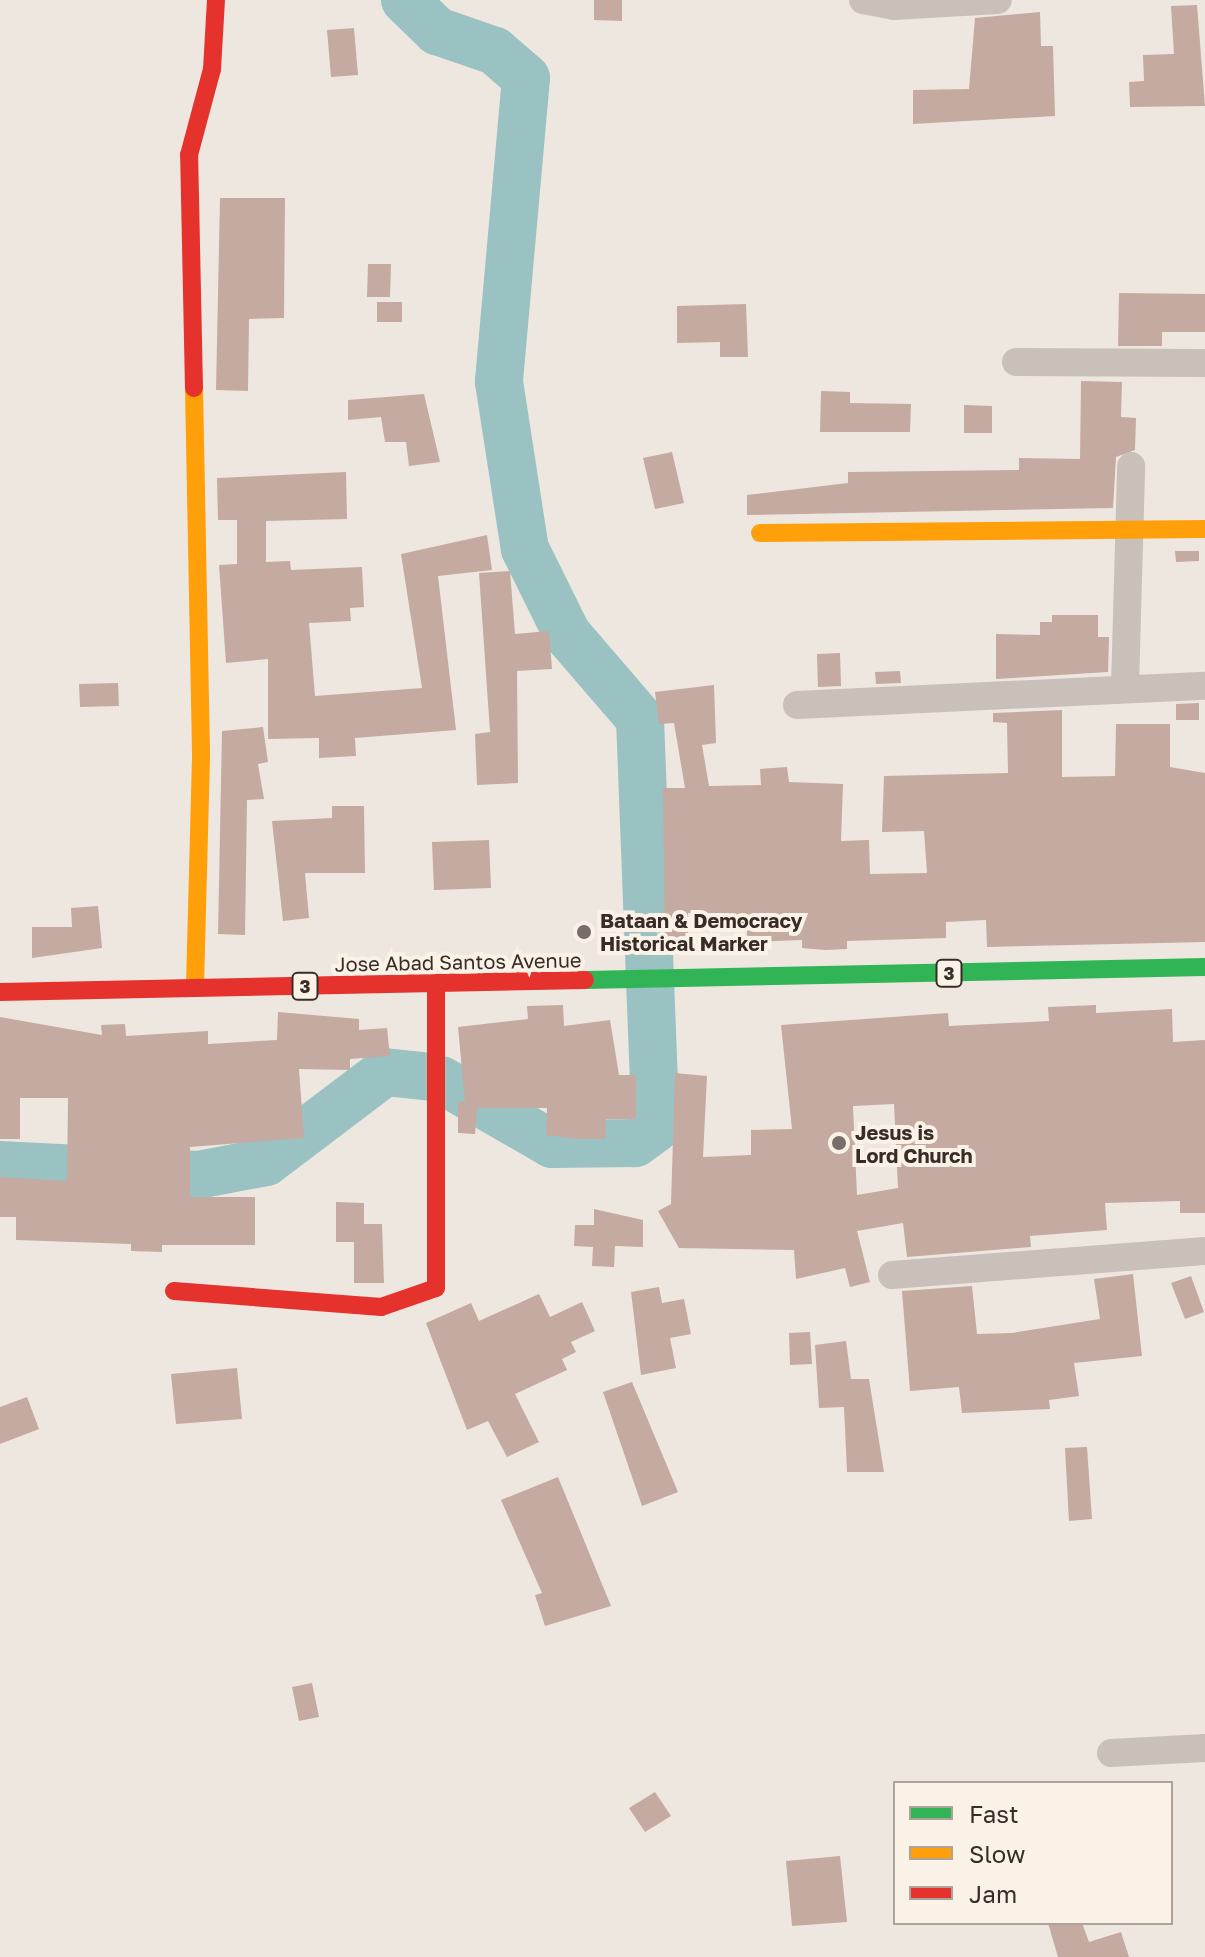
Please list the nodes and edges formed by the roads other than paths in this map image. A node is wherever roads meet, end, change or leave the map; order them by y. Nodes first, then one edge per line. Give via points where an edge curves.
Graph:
1 (216, 0) edge
2 (863, 0) edge
3 (998, 0) edge
4 (1016, 362) dead end
5 (1205, 363) edge
6 (1131, 466) dead end
7 (1205, 529) edge
8 (1128, 530) junction
9 (760, 533) dead end
10 (1205, 686) edge
11 (1125, 687) junction
12 (797, 705) dead end
13 (1205, 967) edge
14 (195, 985) junction
15 (436, 988) junction
16 (0, 992) edge
17 (1205, 1251) edge
18 (892, 1275) dead end
19 (174, 1291) dead end
20 (1205, 1748) edge
21 (1111, 1753) dead end

1 - 14 main road via 212,69 189,155 201,757
2 - 3 street via 894,6
4 - 5 street
6 - 8 street
7 - 8 main road
8 - 9 main road
8 - 11 street
10 - 11 street
11 - 12 street via 1060,698
13 - 15 main road, Jose Abad Santos Avenue / 3
14 - 15 main road, Jose Abad Santos Avenue / 3
14 - 16 main road, Jose Abad Santos Avenue / 3
15 - 19 main road via 436,1288 381,1307
17 - 18 street
20 - 21 street

